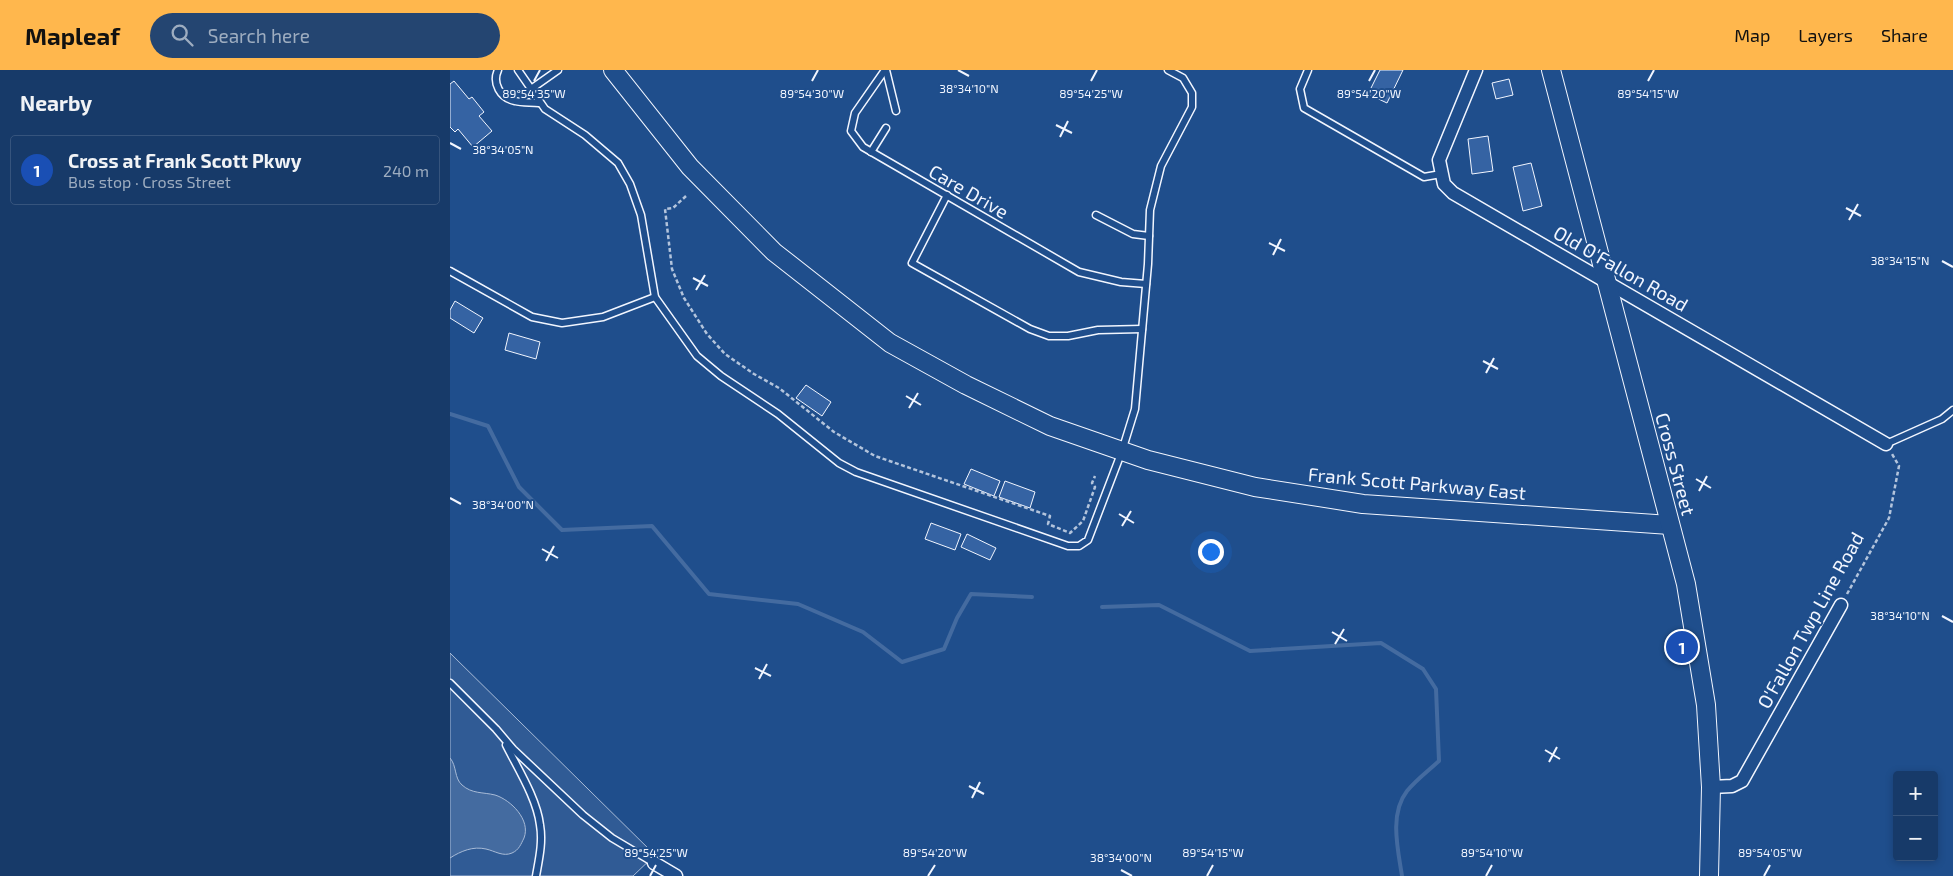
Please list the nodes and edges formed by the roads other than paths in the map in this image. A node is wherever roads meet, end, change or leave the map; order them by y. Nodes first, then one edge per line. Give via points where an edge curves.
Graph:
1 (498, 70) edge
2 (518, 70) edge
3 (558, 70) edge
4 (613, 70) edge
5 (885, 70) edge
6 (1168, 70) edge
7 (1308, 70) edge
8 (1476, 70) edge
9 (1551, 70) edge
10 (531, 89) junction
11 (539, 103) junction
12 (896, 111) dead end
13 (886, 128) dead end
14 (872, 152) junction
15 (1441, 174) junction
16 (947, 195) junction
17 (1096, 216) dead end
18 (1149, 236) junction
19 (450, 271) edge
20 (1607, 281) junction
21 (1146, 284) junction
22 (655, 297) junction
23 (1142, 329) junction
24 (1953, 410) edge
25 (1886, 444) joint
26 (1122, 451) junction
27 (1670, 525) junction
28 (1841, 605) road end
29 (450, 683) edge
30 (503, 737) junction
31 (1711, 787) junction
32 (654, 863) joint
33 (536, 876) edge
34 (676, 876) edge
35 (1709, 876) edge

1 - 11 lane via 497,86 504,96 513,101
2 - 10 lane
3 - 10 lane
4 - 26 main road, Frank Scott Parkway East via 690,167 774,252 890,343 1050,426
5 - 12 lane
5 - 14 lane, Care Drive via 855,113 852,131
6 - 18 lane via 1183,78 1192,93 1192,107 1162,166 1150,210
7 - 15 lane via 1300,89 1304,108 1424,177
8 - 15 street via 1439,160
9 - 20 main road, Cross Street
10 - 11 lane
11 - 22 lane via 618,163 641,215
13 - 14 lane
14 - 16 lane, Care Drive
15 - 20 street, Old O'Fallon Road via 1444,184 1453,193
16 - 21 lane, Care Drive via 1079,272
16 - 23 lane via 912,263 1030,329 1049,336
17 - 18 lane via 1133,234
18 - 21 lane
19 - 22 lane via 532,317 562,323 603,317
20 - 25 street, Old O'Fallon Road
20 - 27 main road, Cross Street
21 - 23 lane
22 - 26 lane via 697,356 840,463 856,472 1068,546 1079,546 1088,540
23 - 26 lane via 1135,409
24 - 25 lane via 1942,419
26 - 27 main road, Frank Scott Parkway East via 1255,487 1364,504
27 - 31 main road, Cross Street via 1686,584 1706,704
28 - 31 street, O'Fallon Twp Line Road via 1742,781 1732,786
29 - 30 lane
30 - 32 lane via 583,815 612,838
30 - 33 lane via 537,810 541,845
31 - 35 main road, Cross Street
32 - 34 street

